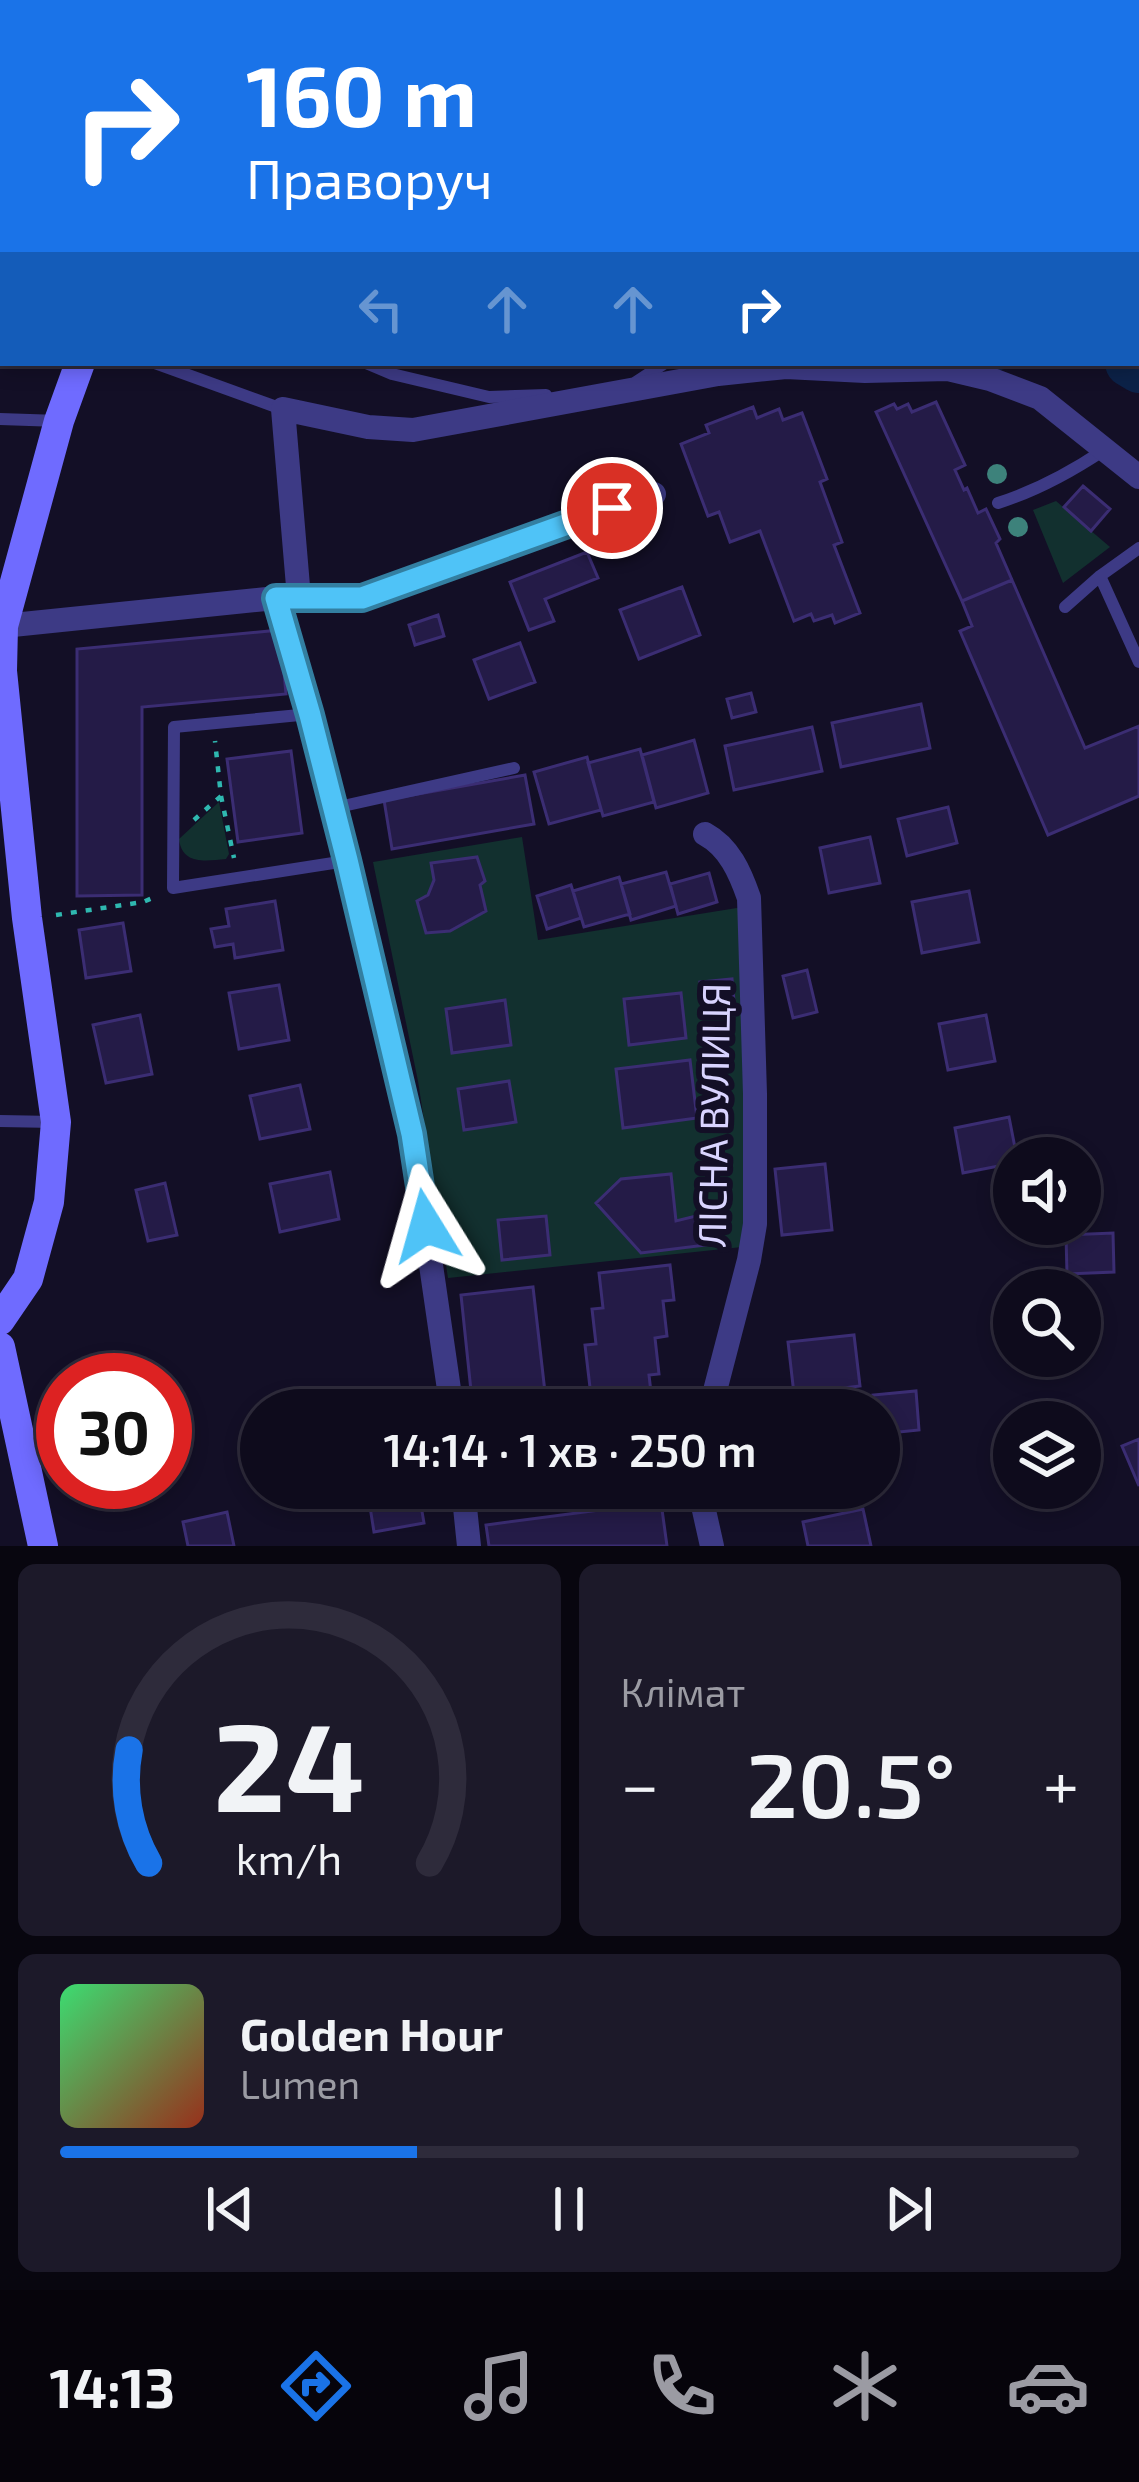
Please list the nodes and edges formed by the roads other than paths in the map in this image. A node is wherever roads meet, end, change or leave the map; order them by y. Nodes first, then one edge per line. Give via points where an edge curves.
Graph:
1 (79, 366) edge
2 (163, 366) edge
3 (373, 366) edge
4 (660, 366) edge
5 (869, 367) edge
6 (620, 392) junction
7 (284, 409) junction
8 (0, 419) edge
9 (59, 421) junction
10 (1103, 449) junction
11 (1139, 478) edge
12 (654, 494) dead end
13 (998, 503) dead end
14 (1139, 548) edge
15 (1100, 576) junction
16 (287, 598) junction
17 (1065, 608) dead end
18 (3, 626) edge
19 (1139, 662) edge
20 (310, 715) junction
21 (6, 750) edge
22 (514, 768) dead end
23 (334, 808) junction
24 (705, 833) dead end
25 (347, 860) junction
26 (0, 1121) edge
27 (56, 1122) junction
28 (0, 1320) edge
29 (0, 1347) edge
30 (449, 1389) edge
31 (715, 1389) edge
32 (466, 1509) edge
33 (704, 1509) edge
34 (43, 1546) edge
35 (469, 1546) edge
36 (712, 1546) edge

1 - 9 main road
2 - 7 lane
3 - 6 lane via 489,398
4 - 6 lane
5 - 6 street via 718,374
5 - 10 street via 948,369 990,380 1040,398
6 - 7 street via 413,430
7 - 16 street
8 - 9 lane
9 - 18 main road
10 - 11 street
10 - 13 lane
12 - 16 street via 362,598
14 - 15 lane
15 - 17 lane
15 - 19 lane
16 - 18 street
16 - 20 street
18 - 21 main road
20 - 23 street
20 - 25 lane via 174,727 172,888
21 - 27 main road
22 - 23 lane
23 - 25 street
24 - 31 street, ЛІСНА ВУЛИЦЯ via 721,843 749,898 755,1094 755,1224
25 - 30 street via 412,1134
26 - 27 lane
27 - 28 main road via 49,1202 28,1279
29 - 34 main road
32 - 35 street
33 - 36 street

